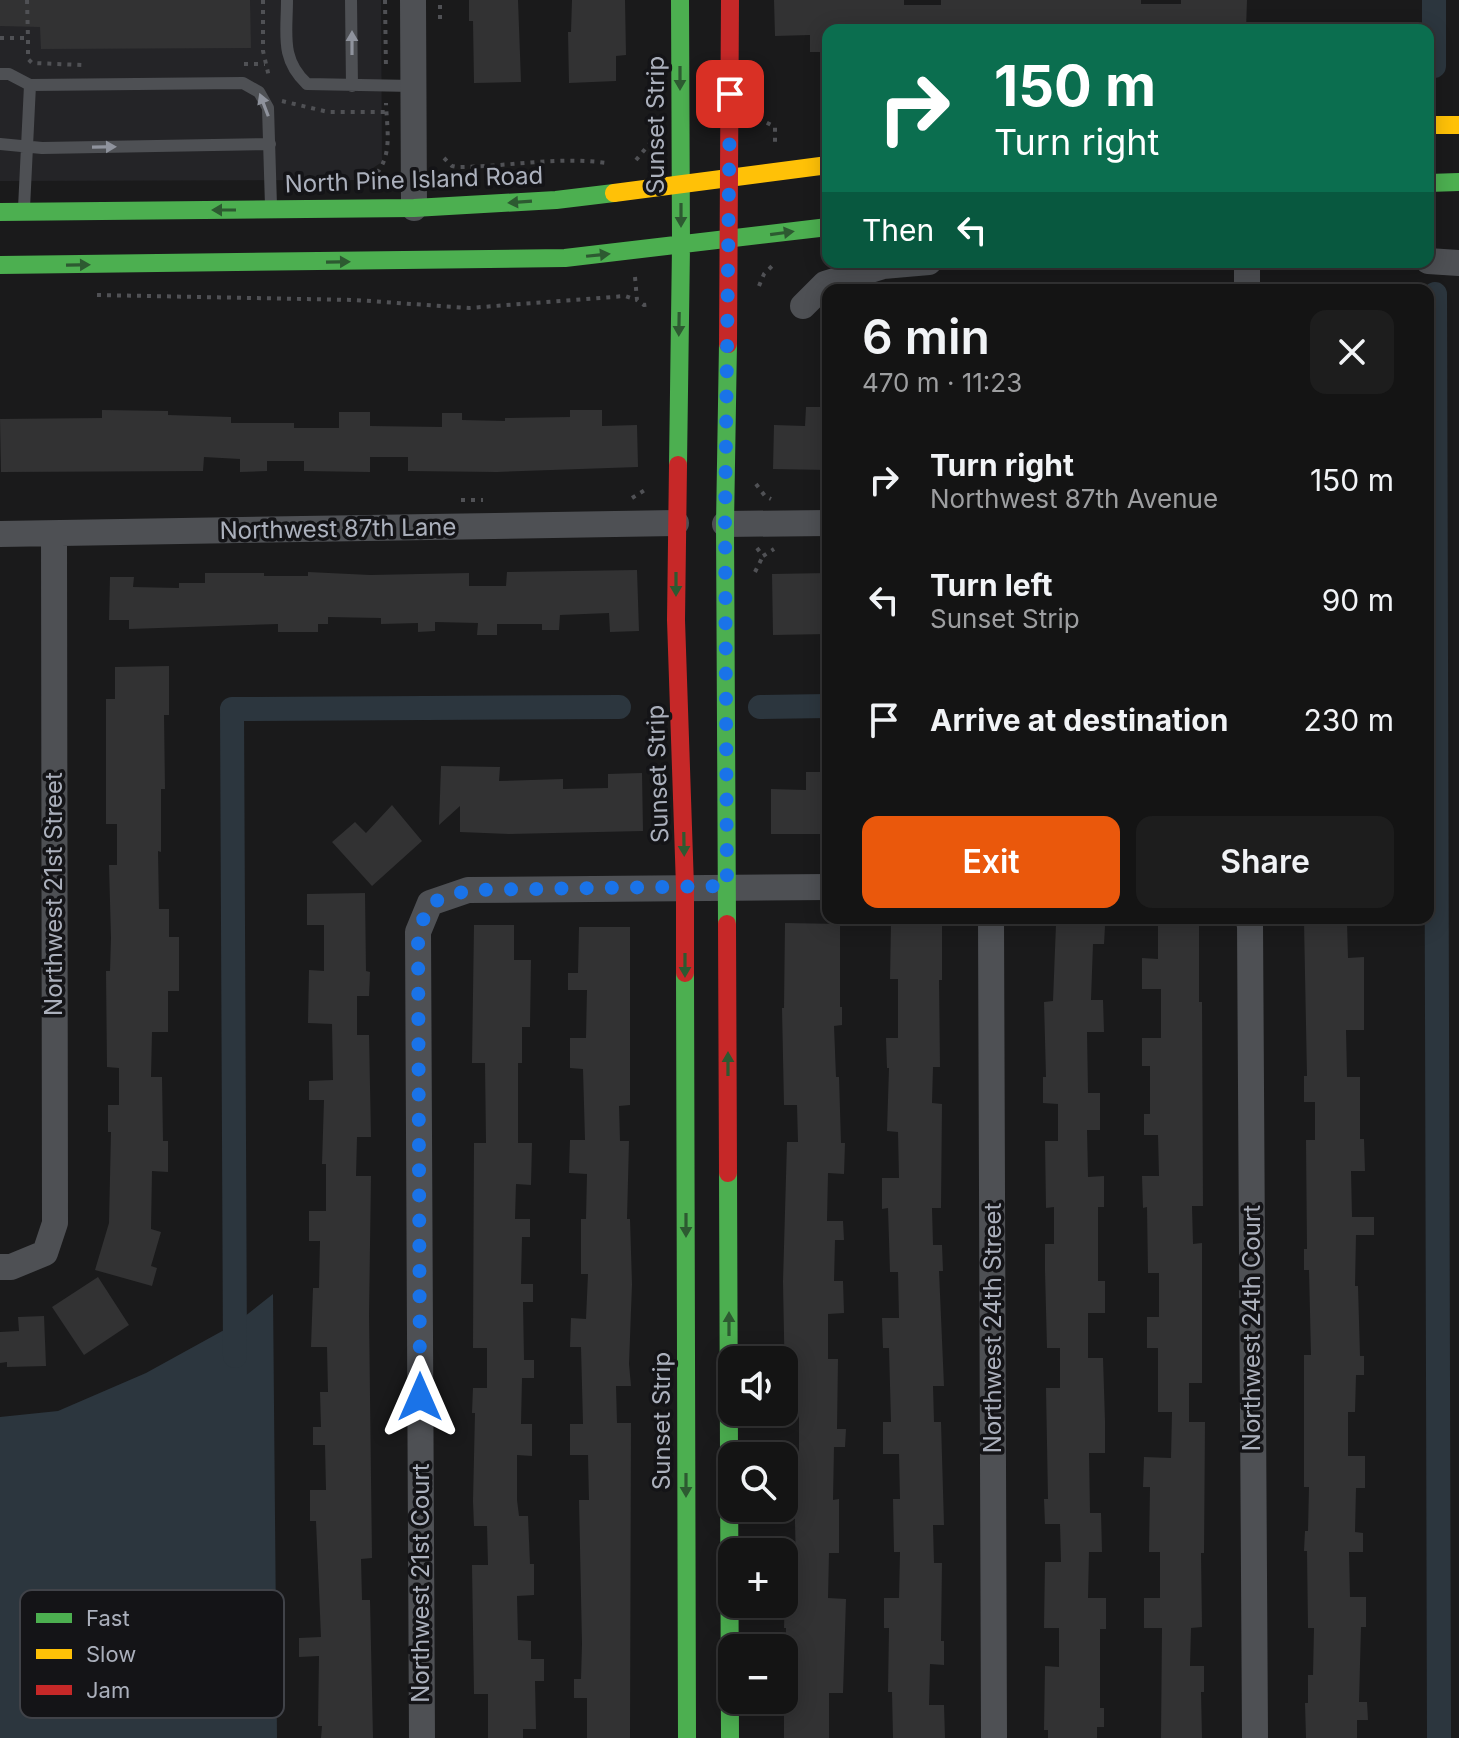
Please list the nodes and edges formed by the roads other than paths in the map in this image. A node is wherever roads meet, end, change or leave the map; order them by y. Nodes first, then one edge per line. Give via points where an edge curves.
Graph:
1 (287, 0) edge
2 (351, 0) edge
3 (413, 0) edge
4 (680, 0) edge
5 (730, 0) edge
6 (0, 74) edge
7 (30, 85) junction
8 (352, 86) junction
9 (413, 86) junction
10 (1434, 125) edge
11 (1459, 125) edge
12 (0, 144) edge
13 (270, 144) junction
14 (26, 145) junction
15 (822, 166) edge
16 (730, 179) junction
17 (1459, 182) edge
18 (1434, 183) edge
19 (681, 185) junction
20 (414, 208) junction
21 (271, 209) junction
22 (24, 211) junction
23 (0, 212) edge
24 (822, 228) edge
25 (730, 240) junction
26 (681, 246) junction
27 (1434, 261) edge
28 (1459, 263) edge
29 (0, 265) edge
30 (877, 268) edge
31 (825, 284) edge
32 (822, 287) edge
33 (803, 306) dead end
34 (676, 523) junction
35 (822, 523) edge
36 (725, 524) junction
37 (0, 534) edge
38 (54, 534) junction
39 (727, 886) junction
40 (685, 887) junction
41 (822, 887) edge
42 (991, 924) edge
43 (1248, 924) edge
44 (0, 1267) edge
45 (422, 1738) edge
46 (687, 1738) edge
47 (730, 1738) edge
48 (994, 1738) edge
49 (1255, 1738) edge

1 - 8 lane via 287,56 294,72 307,84
8 -> 2 lane
3 - 9 street
4 -> 19 street, Sunset Strip
5 - 16 street
6 - 7 lane
13 -> 7 lane via 268,108 259,92 243,83
7 - 14 lane
8 - 9 lane
9 - 20 street
10 - 11 street
12 - 14 lane
14 -> 13 lane
13 - 21 lane
14 - 22 lane
15 - 16 street, North Pine Island Road
16 - 19 street, North Pine Island Road
16 - 25 street
17 - 18 street
19 -> 20 street, North Pine Island Road via 556,200
19 -> 26 street, Sunset Strip
20 - 21 street, North Pine Island Road
21 -> 22 street, North Pine Island Road
22 - 23 street, North Pine Island Road
25 -> 24 street
25 - 26 street
25 - 36 street
29 -> 26 street via 565,258
26 -> 34 street, Sunset Strip
27 - 28 street
30 - 31 street
32 - 33 street
34 - 38 street, Northwest 87th Lane
34 -> 40 street, Sunset Strip
35 - 36 street
36 - 39 street
37 - 38 street, Northwest 87th Lane
38 - 44 street, Northwest 21st Street via 55,1223 45,1253
39 - 40 street
39 - 41 street
47 -> 39 street
40 - 45 street, Northwest 21st Court via 468,890 430,903 418,932
40 -> 46 street, Sunset Strip
42 - 48 street, Northwest 24th Street
43 - 49 street, Northwest 24th Court

